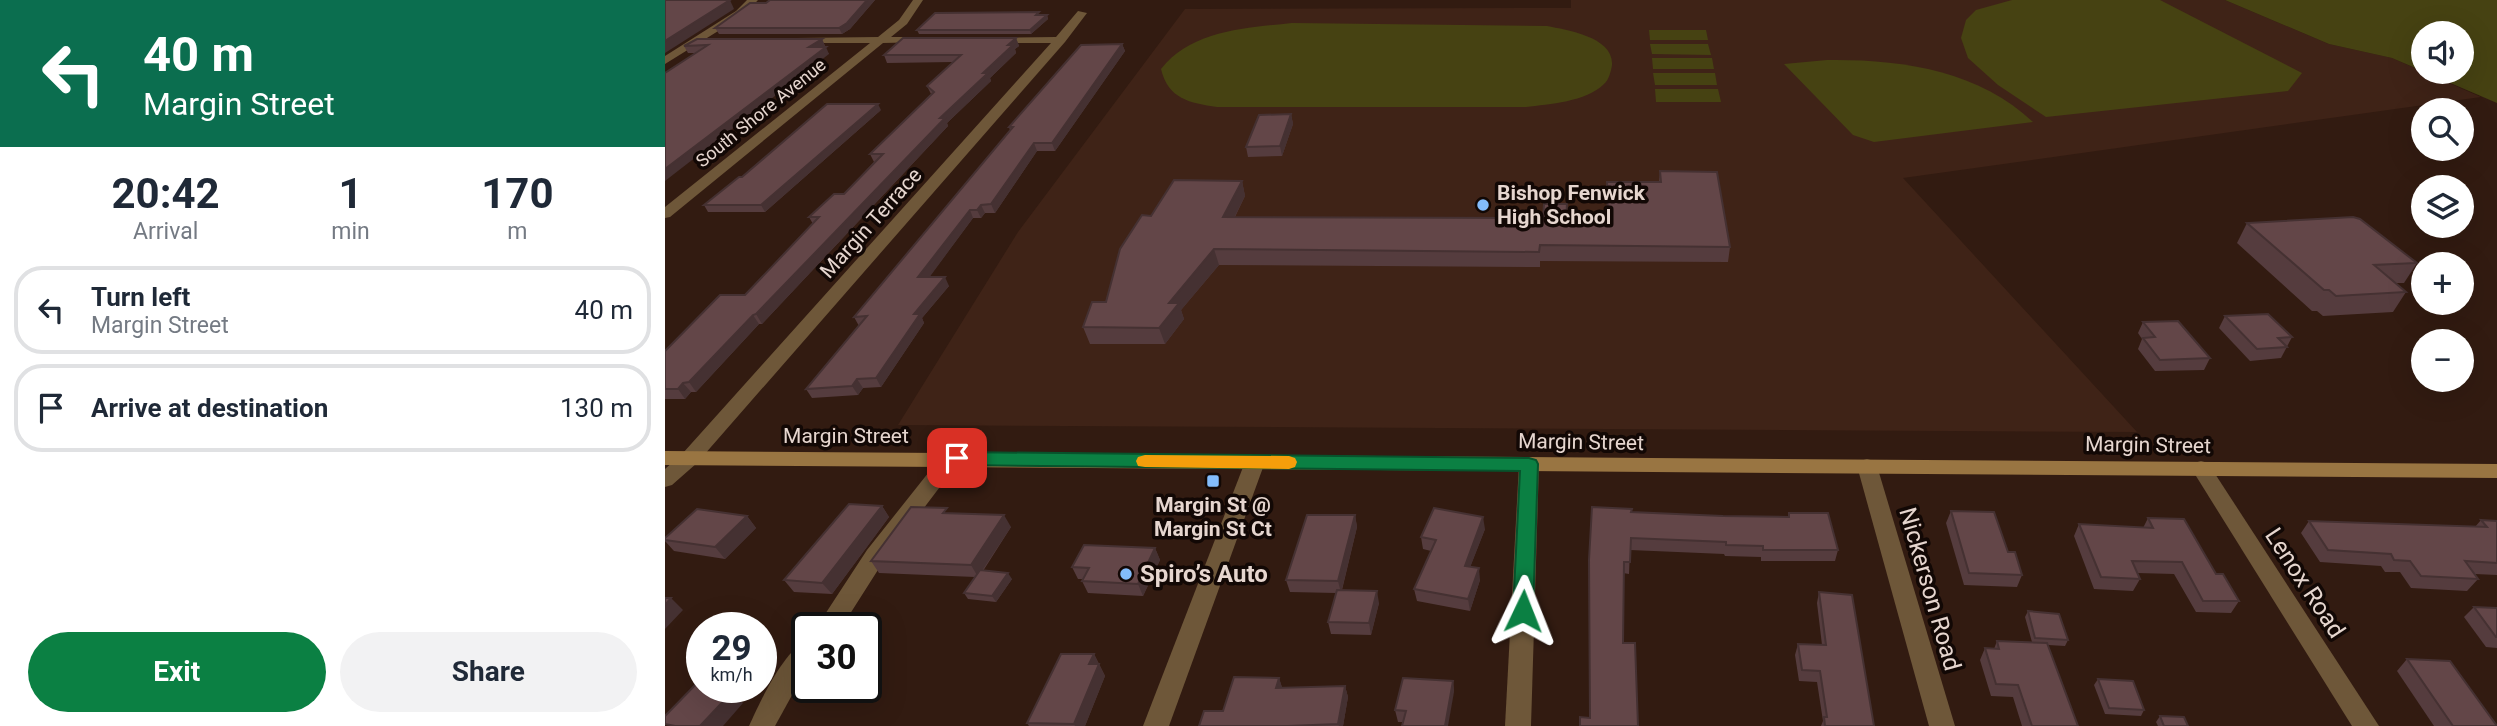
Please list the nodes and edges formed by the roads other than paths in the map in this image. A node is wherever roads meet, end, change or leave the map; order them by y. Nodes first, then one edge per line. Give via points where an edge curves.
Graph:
1 (753, 0) edge
2 (918, 0) edge
3 (1082, 13) dead end
4 (698, 40) junction
5 (720, 40) edge
6 (787, 40) edge
7 (880, 40) junction
8 (939, 40) edge
9 (977, 40) edge
10 (1061, 40) junction
11 (665, 61) edge
12 (665, 214) edge
13 (665, 458) edge
14 (690, 458) junction
15 (951, 458) junction
16 (1255, 462) junction
17 (1529, 464) junction
18 (1867, 467) junction
19 (2201, 468) junction
20 (2497, 471) edge
21 (665, 480) edge
22 (840, 612) edge
23 (791, 672) edge
24 (761, 726) edge
25 (1156, 726) edge
26 (1518, 726) edge
27 (1942, 726) edge
28 (2366, 726) edge

1 - 4 street
2 - 7 street, South Shore Avenue via 903,22
3 - 10 street, Margin Terrace
4 - 5 street
4 - 11 street
6 - 7 street
7 - 8 street
7 - 12 street, South Shore Avenue
9 - 10 street
10 - 14 street, Margin Terrace
13 - 14 main road, Margin Street
14 - 15 main road, Margin Street
14 - 21 street, Margin Terrace
15 - 16 main road, Margin Street
15 - 22 street via 874,556
16 - 17 main road, Margin Street
16 - 25 street
17 - 18 main road, Margin Street
17 - 26 street
18 - 19 main road, Margin Street
18 - 27 street, Nickerson Road
19 - 20 main road, Margin Street
19 - 28 street, Lenox Road
23 - 24 street

